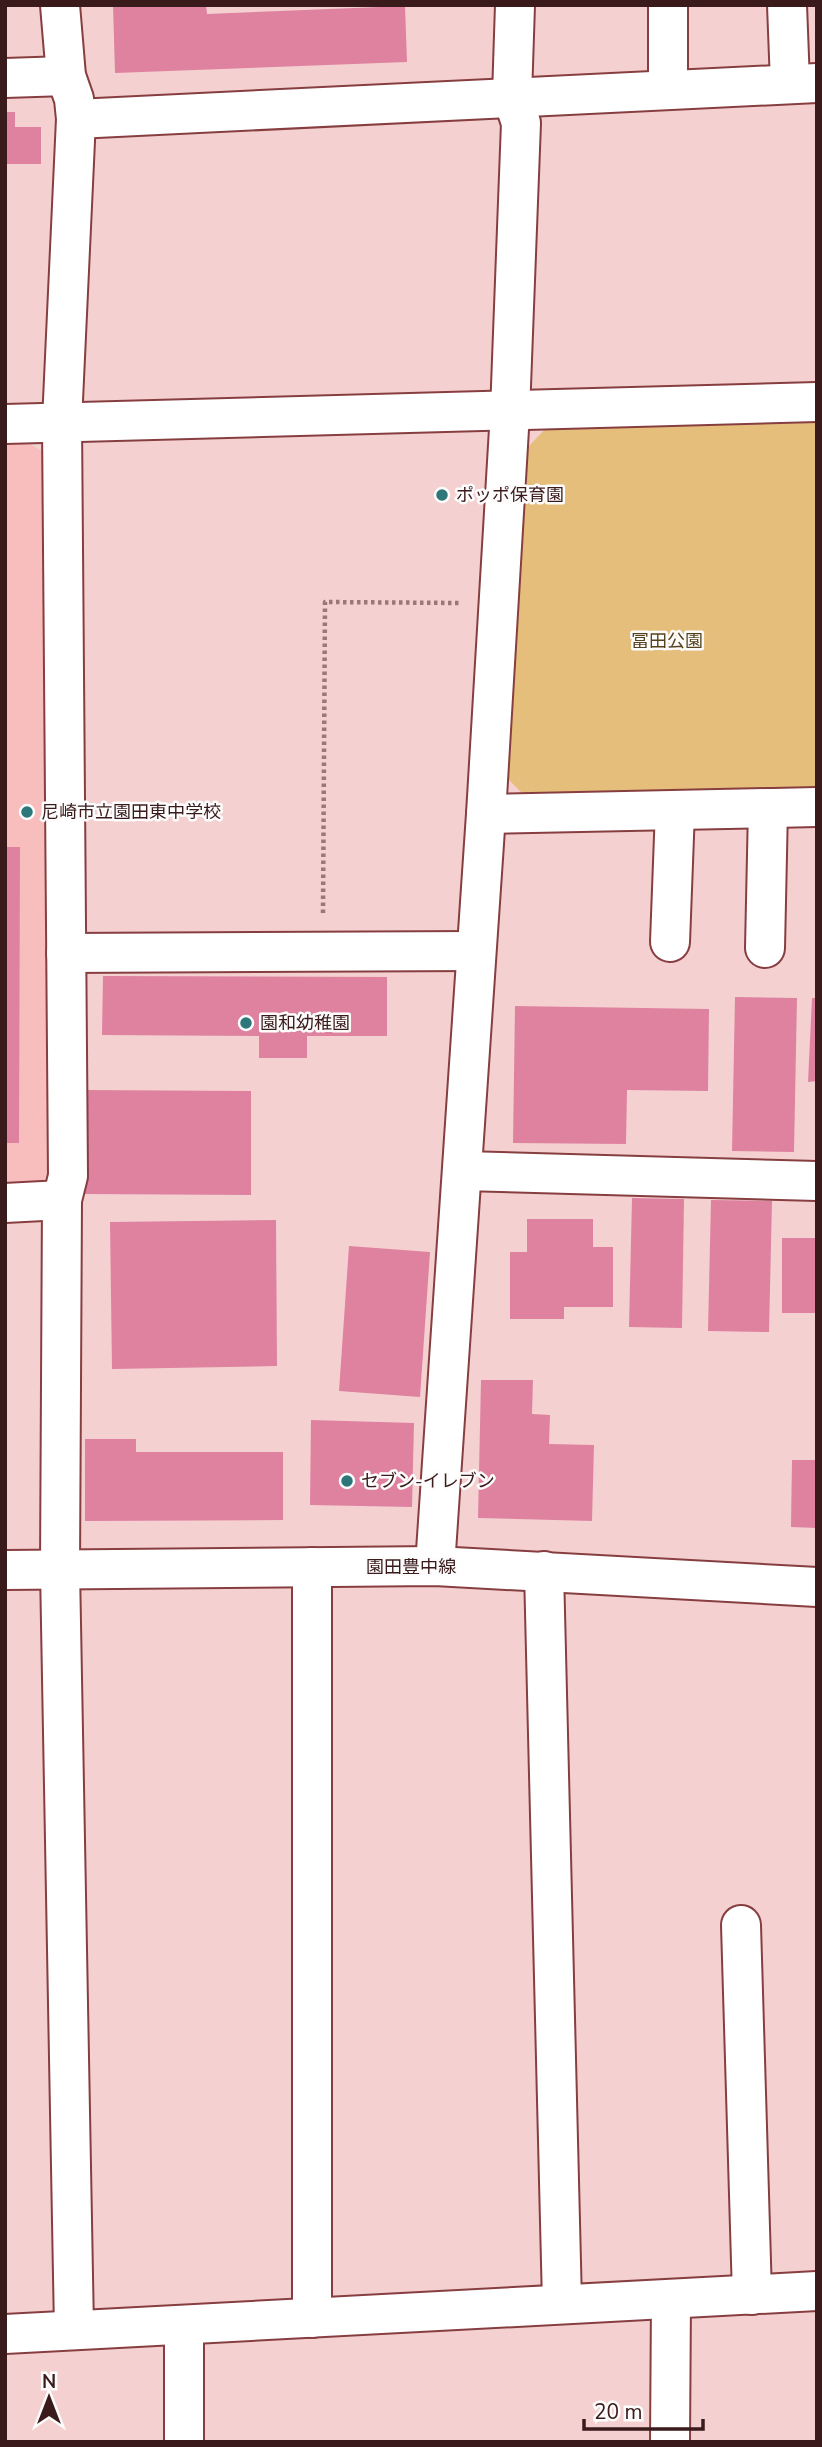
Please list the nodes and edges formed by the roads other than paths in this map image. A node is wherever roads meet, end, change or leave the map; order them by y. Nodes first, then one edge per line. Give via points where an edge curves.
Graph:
1 (60, 5) edge
2 (515, 5) edge
3 (667, 5) edge
4 (787, 5) edge
5 (66, 76) junction
6 (5, 78) edge
7 (803, 83) edge
8 (668, 89) junction
9 (512, 96) junction
10 (76, 119) junction
11 (817, 402) edge
12 (510, 412) junction
13 (62, 422) junction
14 (5, 424) edge
15 (817, 807) edge
16 (768, 808) junction
17 (675, 810) junction
18 (486, 814) junction
19 (670, 942) dead end
20 (765, 948) dead end
21 (475, 951) junction
22 (66, 953) junction
23 (463, 1171) junction
24 (817, 1181) edge
25 (62, 1200) junction
26 (5, 1203) edge
27 (435, 1566) junction
28 (312, 1567) junction
29 (60, 1569) junction
30 (5, 1570) edge
31 (544, 1571) junction
32 (817, 1587) edge
33 (741, 1925) dead end
34 (817, 2291) edge
35 (752, 2295) junction
36 (671, 2299) junction
37 (562, 2303) junction
38 (312, 2318) junction
39 (184, 2325) junction
40 (74, 2329) junction
41 (5, 2334) edge
42 (184, 2442) edge
43 (670, 2442) edge

1 - 5 street
2 - 9 street
3 - 8 street
4 - 7 street
5 - 6 street
5 - 10 street
7 - 8 street
8 - 9 street
9 - 10 street
9 - 12 street via 522,123
10 - 13 street
11 - 12 street
12 - 13 street
12 - 18 street
13 - 14 street
13 - 22 street
15 - 16 street
16 - 17 street
16 - 20 street
17 - 18 street
17 - 19 street
18 - 21 street
21 - 22 street
21 - 23 street
22 - 25 street via 68,1176
23 - 24 street
23 - 27 street
25 - 26 street
25 - 29 street
27 - 28 street, 園田豊中線
27 - 31 street, 園田豊中線
28 - 29 street, 園田豊中線
28 - 38 street
29 - 30 street, 園田豊中線
29 - 40 street
31 - 32 street, 園田豊中線
31 - 37 street
33 - 35 street
34 - 35 street
35 - 36 street
36 - 37 street
36 - 43 street
37 - 38 street
38 - 39 street
39 - 40 street
39 - 42 street
40 - 41 street

